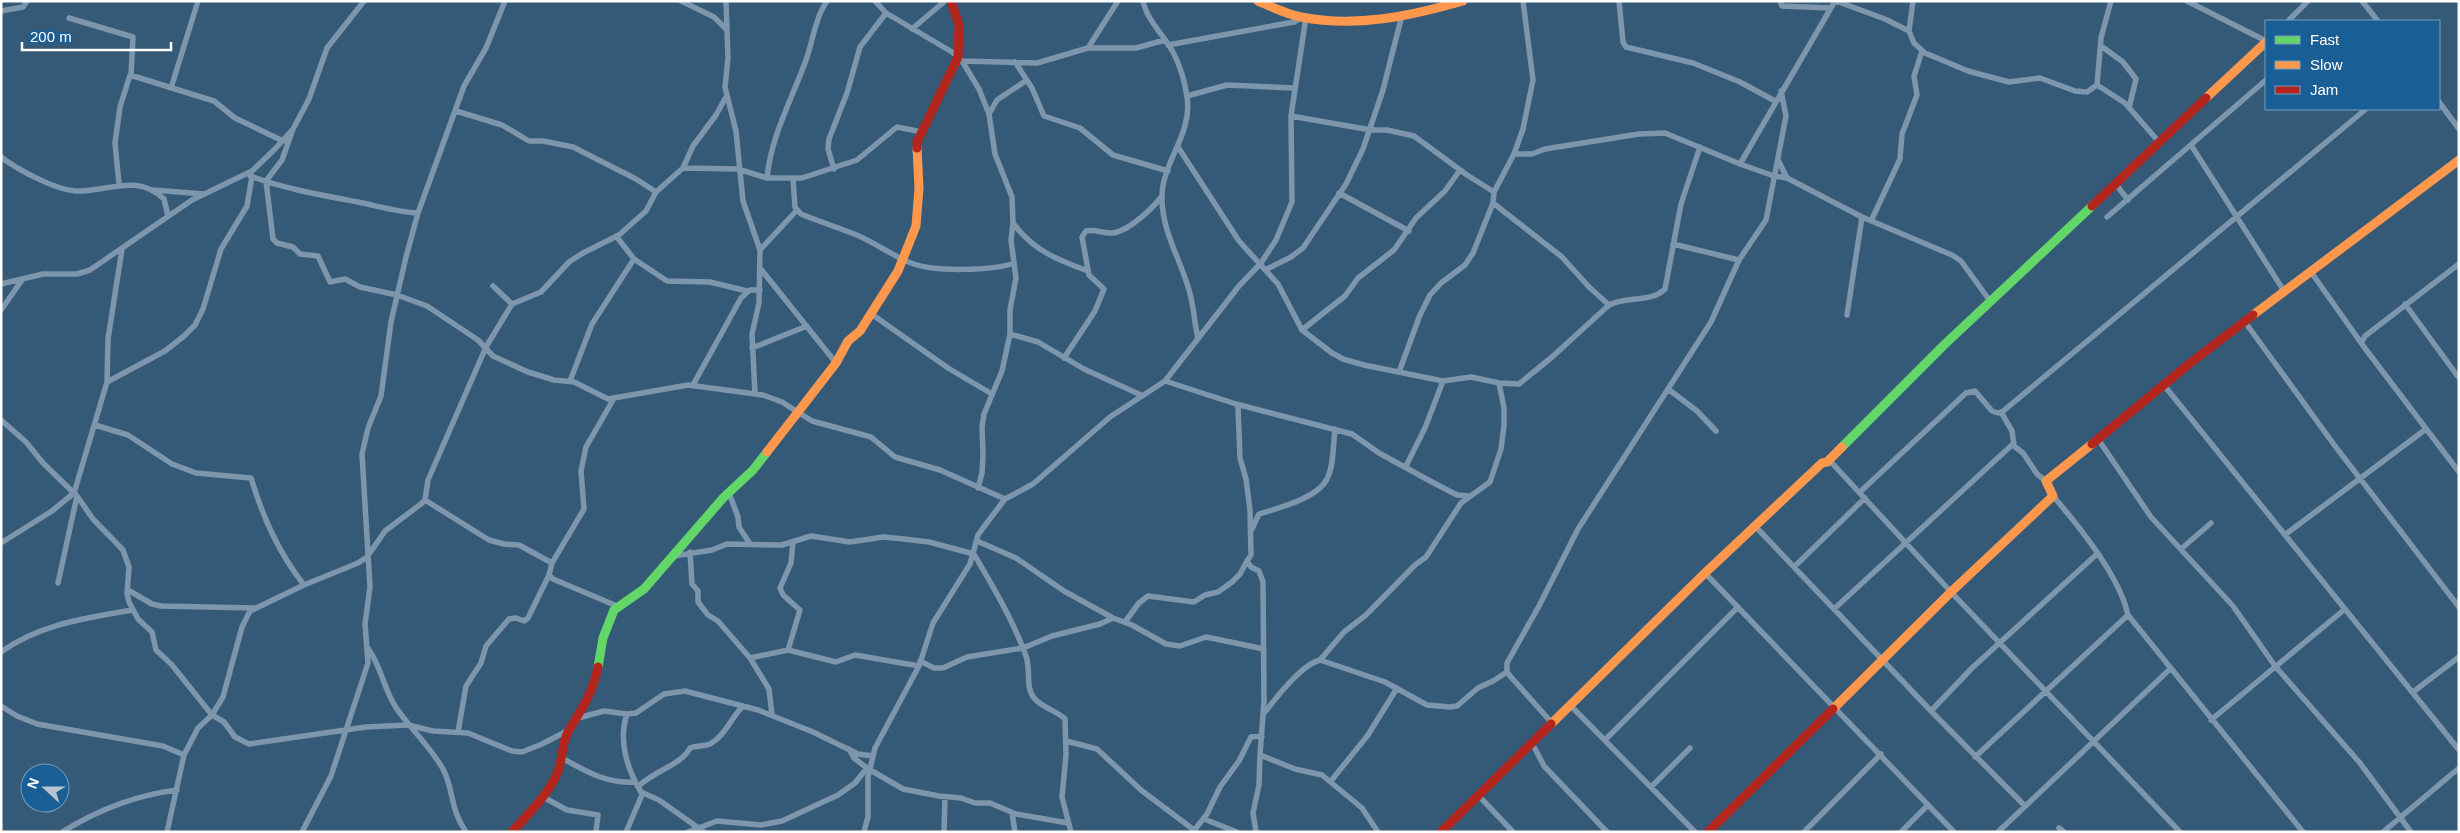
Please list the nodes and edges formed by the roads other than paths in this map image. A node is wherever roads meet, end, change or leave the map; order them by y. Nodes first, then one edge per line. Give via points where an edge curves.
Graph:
1 (28, 1) edge
2 (198, 1) edge
3 (364, 1) edge
4 (681, 1) edge
5 (726, 1) edge
6 (827, 1) edge
7 (875, 1) edge
8 (945, 1) edge
9 (951, 1) edge
10 (1118, 1) edge
11 (1143, 1) edge
12 (1463, 1) edge
13 (1523, 1) edge
14 (1619, 1) edge
15 (1780, 1) edge
16 (1836, 1) edge
17 (1913, 1) edge
18 (2111, 1) edge
19 (2187, 1) edge
20 (2308, 1) edge
21 (2362, 1) edge
22 (503, 2) edge
23 (1264, 2) edge
24 (1831, 8) junction
25 (1, 10) edge
26 (886, 13) junction
27 (1402, 15) junction
28 (1304, 17) junction
29 (69, 18) dead end
30 (2289, 20) edge
31 (2377, 20) edge
32 (726, 29) junction
33 (912, 29) junction
34 (1909, 30) junction
35 (2265, 40) edge
36 (1166, 42) junction
37 (2265, 42) edge
38 (2101, 46) junction
39 (1088, 48) junction
40 (1922, 51) junction
41 (960, 59) junction
42 (1015, 62) junction
43 (131, 75) junction
44 (1027, 80) junction
45 (2265, 81) edge
46 (2097, 85) junction
47 (171, 88) junction
48 (1294, 88) junction
49 (1781, 91) junction
50 (726, 96) junction
51 (1187, 96) junction
52 (1775, 101) junction
53 (2440, 103) edge
54 (2128, 108) junction
55 (456, 110) junction
56 (2365, 110) edge
57 (989, 114) junction
58 (1291, 116) junction
59 (293, 129) junction
60 (2459, 129) edge
61 (1371, 130) junction
62 (922, 132) junction
63 (283, 141) junction
64 (2159, 142) junction
65 (2191, 145) junction
66 (1178, 147) junction
67 (1700, 147) junction
68 (1514, 154) junction
69 (1, 157) edge
70 (1778, 160) junction
71 (2459, 160) edge
72 (1740, 164) junction
73 (683, 168) junction
74 (738, 169) junction
75 (834, 169) junction
76 (1460, 170) junction
77 (1168, 171) junction
78 (245, 174) junction
79 (252, 176) junction
80 (1774, 176) junction
81 (767, 178) junction
82 (1787, 178) junction
83 (792, 179) junction
84 (266, 181) junction
85 (2115, 183) junction
86 (119, 184) junction
87 (149, 190) junction
88 (656, 192) junction
89 (1494, 192) junction
90 (1339, 193) junction
91 (204, 194) junction
92 (1162, 196) junction
93 (2128, 200) junction
94 (1493, 204) junction
95 (797, 210) junction
96 (418, 213) junction
97 (2238, 215) junction
98 (168, 216) junction
99 (1862, 217) junction
100 (2107, 217) dead end
101 (1871, 220) junction
102 (1013, 222) junction
103 (1409, 231) junction
104 (616, 236) junction
105 (1673, 244) junction
106 (122, 249) junction
107 (760, 250) junction
108 (634, 259) junction
109 (903, 259) junction
110 (1739, 260) junction
111 (1014, 263) junction
112 (1261, 263) junction
113 (2458, 267) edge
114 (760, 268) junction
115 (1267, 269) junction
116 (1088, 271) junction
117 (2311, 272) junction
118 (22, 280) junction
119 (1, 284) edge
120 (493, 286) dead end
121 (760, 290) junction
122 (2284, 291) junction
123 (747, 292) junction
124 (397, 295) junction
125 (1990, 301) junction
126 (512, 304) junction
127 (2405, 304) junction
128 (1609, 305) junction
129 (1, 310) edge
130 (870, 313) junction
131 (1847, 315) dead end
132 (2245, 322) junction
133 (807, 326) junction
134 (1302, 330) junction
135 (1010, 334) junction
136 (1198, 338) junction
137 (2362, 342) junction
138 (486, 348) junction
139 (752, 348) junction
140 (1064, 358) junction
141 (836, 363) junction
142 (1399, 372) junction
143 (2459, 378) edge
144 (570, 381) junction
145 (1165, 381) junction
146 (1443, 381) junction
147 (107, 382) junction
148 (1499, 383) junction
149 (2163, 384) junction
150 (692, 385) junction
151 (1668, 389) junction
152 (755, 394) junction
153 (992, 394) junction
154 (1141, 395) junction
155 (613, 400) junction
156 (1236, 404) junction
157 (798, 412) junction
158 (2001, 412) junction
159 (1, 420) edge
160 (95, 425) junction
161 (1335, 429) junction
162 (2426, 429) junction
163 (1716, 431) dead end
164 (2098, 439) junction
165 (2014, 443) junction
166 (1827, 462) junction
167 (1406, 466) junction
168 (2459, 472) edge
169 (2360, 479) junction
170 (2046, 481) junction
171 (978, 488) junction
172 (1860, 492) junction
173 (728, 493) junction
174 (75, 495) junction
175 (1472, 496) junction
176 (2054, 496) junction
177 (1865, 498) junction
178 (1005, 499) junction
179 (425, 500) junction
180 (2211, 524) dead end
181 (1754, 526) junction
182 (1250, 533) junction
183 (2286, 534) junction
184 (976, 541) junction
185 (793, 542) junction
186 (1906, 542) junction
187 (1, 543) edge
188 (750, 544) junction
189 (2181, 549) junction
190 (690, 552) junction
191 (974, 554) junction
192 (2097, 554) junction
193 (367, 556) junction
194 (672, 557) junction
195 (1247, 560) junction
196 (552, 563) junction
197 (1794, 567) junction
198 (1705, 573) junction
199 (549, 575) junction
200 (58, 583) dead end
201 (304, 585) junction
202 (128, 590) junction
203 (1951, 592) junction
204 (617, 606) junction
205 (2459, 607) edge
206 (253, 608) junction
207 (1738, 608) junction
208 (1834, 609) junction
209 (2345, 609) junction
210 (132, 610) junction
211 (2128, 615) junction
212 (1113, 618) junction
213 (1124, 622) junction
214 (2000, 642) junction
215 (368, 647) junction
216 (1023, 648) junction
217 (1264, 649) junction
218 (788, 650) junction
219 (1, 652) edge
220 (2459, 657) edge
221 (750, 658) junction
222 (1882, 659) junction
223 (1320, 660) junction
224 (919, 664) junction
225 (2275, 666) junction
226 (2170, 669) junction
227 (1507, 672) junction
228 (1397, 688) junction
229 (2047, 692) junction
230 (2413, 692) junction
231 (1, 706) edge
232 (743, 706) junction
233 (1572, 706) junction
234 (1835, 707) junction
235 (1931, 711) junction
236 (1264, 713) junction
237 (626, 714) junction
238 (212, 715) junction
239 (772, 715) junction
240 (578, 718) junction
241 (2211, 720) junction
242 (1552, 723) junction
243 (408, 725) junction
244 (346, 730) junction
245 (569, 730) junction
246 (458, 732) junction
247 (1262, 736) junction
248 (1605, 740) junction
249 (2094, 740) junction
250 (1066, 741) junction
251 (1532, 744) junction
252 (1690, 748) dead end
253 (848, 749) junction
254 (2459, 750) edge
255 (1881, 754) junction
256 (184, 755) junction
257 (1260, 755) junction
258 (873, 756) junction
259 (1975, 757) junction
260 (562, 758) junction
261 (2459, 768) edge
262 (868, 769) junction
263 (1331, 781) junction
264 (634, 782) junction
265 (1651, 787) junction
266 (638, 788) junction
267 (177, 790) junction
268 (642, 795) junction
269 (1479, 796) junction
270 (543, 797) junction
271 (945, 797) junction
272 (1928, 804) junction
273 (2025, 806) junction
274 (1012, 813) junction
275 (2401, 817) junction
276 (1204, 819) junction
277 (1068, 823) junction
278 (701, 830) edge
279 (1193, 831) edge
280 (62, 832) edge
281 (167, 832) edge
282 (302, 832) edge
283 (466, 832) edge
284 (512, 832) edge
285 (596, 832) edge
286 (626, 832) edge
287 (688, 832) edge
288 (864, 832) edge
289 (944, 832) edge
290 (1015, 832) edge
291 (1071, 832) edge
292 (1238, 832) edge
293 (1256, 832) edge
294 (1378, 832) edge
295 (1441, 832) edge
296 (1513, 832) edge
297 (1607, 832) edge
298 (1695, 832) edge
299 (1708, 832) edge
300 (1804, 832) edge
301 (1901, 832) edge
302 (1954, 832) edge
303 (1998, 832) edge
304 (2180, 832) edge
305 (2303, 832) edge
306 (2383, 832) edge
307 (2411, 832) edge

1 - 25 street via 23,7
2 - 47 street
3 - 59 street via 327,48 309,99
4 - 32 street via 714,17
5 - 32 street
6 - 81 street via 769,156
7 - 26 street
8 - 33 street
9 - 41 street via 959,25
10 - 39 street
11 - 36 street
12 - 27 street
13 - 68 street via 1533,80
14 - 52 street via 1626,47 1693,63 1740,82
15 - 24 street via 1782,6
16 - 24 street
16 - 34 street
17 - 34 street
18 - 38 street
19 - 35 street
20 - 30 street
21 - 31 street
22 - 55 street via 486,48 464,86
23 - 28 street
24 - 49 street
26 - 33 street
26 - 75 street via 860,47 829,139 828,149
27 - 28 street via 1350,19
27 - 61 street
28 - 36 street via 1294,22
28 - 48 street
29 - 43 street via 133,37
32 - 50 street
33 - 41 street
34 - 40 street via 1914,43
36 - 39 street via 1136,48
36 - 51 street via 1174,53
37 - 64 street
38 - 46 street
38 - 54 street via 2123,62 2136,79
39 - 42 street via 1037,63
40 - 46 street via 1968,71 2009,82 2040,78 2082,92
40 - 101 street via 1914,76 1917,95 1902,134 1900,158
41 - 42 street
41 - 57 street via 979,89
41 - 62 street
42 - 44 street
43 - 47 street
43 - 86 street via 123,98 115,143
44 - 57 street via 997,100
44 - 77 street via 1044,116 1080,128 1113,155
45 - 65 street
46 - 54 street
47 - 63 street via 214,101 235,118
48 - 51 street via 1228,85
48 - 58 street
49 - 52 street
49 - 70 street via 1786,112
50 - 73 street via 693,146
50 - 74 street via 736,131
51 - 66 street via 1185,129
52 - 72 street
53 - 60 street
54 - 64 street
55 - 88 street via 502,124 529,141 573,147
55 - 96 street
56 - 97 street
57 - 102 street via 996,154 1012,197
58 - 61 street
58 - 112 street via 1292,202 1276,240
59 - 63 street
59 - 84 street via 282,160
61 - 76 street via 1414,136
61 - 90 street
62 - 75 street via 897,127 862,157
62 - 109 street via 917,146 919,188 916,226
63 - 78 street
64 - 85 street
65 - 93 street
65 - 97 street
66 - 77 street
66 - 112 street via 1239,241
67 - 68 street via 1658,132 1551,148 1532,154
67 - 72 street
67 - 105 street via 1684,191
68 - 89 street
69 - 86 street via 33,175 74,191
70 - 80 street
70 - 82 street
71 - 117 street
72 - 80 street
73 - 74 street
73 - 88 street
74 - 81 street
74 - 107 street via 746,212
75 - 83 street
76 - 89 street
76 - 103 street via 1416,218
77 - 92 street
78 - 79 street
78 - 91 street
79 - 84 street
79 - 147 street via 247,206 221,249 195,325 164,351
80 - 82 street
80 - 110 street via 1766,220
81 - 83 street
82 - 99 street
83 - 95 street
84 - 96 street via 328,198 396,212
84 - 124 street via 274,242 293,246 300,254 318,256 330,282 345,279 360,287
85 - 93 street
85 - 125 street
86 - 87 street
87 - 91 street
87 - 98 street via 164,199
88 - 104 street via 646,211
89 - 94 street
90 - 103 street
90 - 115 street via 1302,248 1292,257
91 - 98 street
92 - 116 street via 1148,213 1118,231 1086,231 1082,242
92 - 136 street via 1165,227 1189,288
93 - 100 street
94 - 128 street via 1562,257
94 - 142 street via 1466,265 1441,283 1424,306
95 - 107 street
95 - 109 street
96 - 124 street
97 - 122 street
97 - 158 street
98 - 106 street
99 - 101 street
99 - 131 street
101 - 125 street via 1956,258
102 - 111 street
102 - 116 street via 1037,249
103 - 134 street via 1386,258 1358,278 1345,296
104 - 108 street
104 - 126 street via 583,252 541,292
105 - 110 street
105 - 128 street via 1663,292
106 - 118 street via 83,272 43,274
106 - 147 street via 108,339
107 - 114 street
108 - 123 street via 667,281 710,282
108 - 144 street via 592,324
109 - 111 street via 947,269 995,268
109 - 130 street
110 - 151 street via 1710,322
111 - 135 street via 1016,278 1010,310
112 - 115 street
112 - 136 street
113 - 127 street
114 - 121 street
114 - 133 street
115 - 134 street
116 - 140 street via 1104,289 1103,296
117 - 122 street
117 - 137 street
118 - 119 street
118 - 129 street
120 - 126 street
121 - 123 street
121 - 139 street
122 - 132 street
123 - 150 street
124 - 138 street via 434,310
124 - 193 street via 381,396 362,454
125 - 166 street
126 - 138 street
127 - 137 street via 2365,336
127 - 143 street
128 - 148 street via 1524,381 1519,384
130 - 141 street
130 - 153 street via 948,368
132 - 149 street
132 - 169 street
133 - 139 street
133 - 141 street
134 - 142 street via 1343,359
135 - 140 street via 1038,342
135 - 153 street via 1002,371
136 - 145 street
137 - 162 street
138 - 144 street via 493,356 521,369 554,380
138 - 179 street via 428,480
139 - 152 street
140 - 154 street
141 - 157 street
142 - 146 street
144 - 155 street
145 - 154 street
145 - 156 street
146 - 148 street via 1471,377
146 - 167 street
147 - 160 street
148 - 175 street via 1504,408 1501,449 1490,482
149 - 164 street
149 - 183 street
150 - 152 street
150 - 155 street
151 - 163 street via 1697,411
151 - 227 street via 1578,529 1508,659
152 - 157 street via 772,397
153 - 171 street via 982,427 982,473
154 - 178 street via 1084,438 1033,484
155 - 196 street via 586,447 582,471 584,509
156 - 161 street
156 - 182 street
157 - 171 street via 812,421 871,437 895,457 940,470
157 - 173 street via 753,470
158 - 165 street via 2012,431
158 - 172 street via 1992,411 1975,391 1966,393
159 - 174 street
160 - 174 street
160 - 201 street via 121,431 137,439 151,452 188,470 204,475 251,478 274,540
161 - 167 street via 1352,434 1379,453
161 - 182 street via 1330,471 1325,482 1298,500 1259,514
162 - 168 street
162 - 169 street
164 - 170 street
164 - 189 street via 2151,517
165 - 170 street
165 - 186 street
166 - 172 street via 1832,463
166 - 181 street
167 - 175 street via 1457,496
169 - 183 street
169 - 205 street
170 - 176 street
171 - 178 street
172 - 177 street
173 - 188 street via 739,527
173 - 194 street
174 - 187 street
174 - 200 street
174 - 202 street via 123,550 129,567
175 - 223 street via 1458,506 1426,557 1344,632
176 - 192 street
176 - 203 street
177 - 186 street
177 - 197 street
178 - 184 street
179 - 193 street via 385,531
179 - 196 street via 489,540 516,544
180 - 189 street
181 - 197 street
181 - 198 street
182 - 195 street
183 - 209 street
184 - 191 street
184 - 212 street via 1026,564 1064,591
185 - 188 street
185 - 191 street via 811,536 850,542 891,538 930,542
185 - 218 street via 791,563 780,588 800,610
186 - 203 street
186 - 208 street
188 - 190 street via 727,544 712,550
189 - 225 street via 2233,606
190 - 194 street
190 - 221 street via 692,584 698,591 698,602
191 - 216 street via 1003,604
191 - 224 street via 933,623
192 - 211 street via 2124,598
192 - 214 street
193 - 201 street via 337,573
193 - 215 street via 370,587 365,624
194 - 204 street via 644,589
195 - 213 street via 1238,576 1220,591 1194,602 1148,596
195 - 217 street via 1259,571 1263,582
196 - 199 street
197 - 208 street
198 - 207 street
198 - 233 street
199 - 204 street
199 - 246 street via 528,618 524,621 509,619 486,646 481,662 466,686
201 - 206 street
202 - 206 street via 161,606
202 - 210 street
203 - 214 street
203 - 222 street
204 - 240 street via 605,629 594,686
206 - 238 street via 242,627 223,697
207 - 234 street
207 - 248 street
208 - 222 street
209 - 225 street
209 - 230 street
210 - 219 street via 61,624 22,638
210 - 238 street via 152,632 156,650
211 - 226 street
211 - 229 street
212 - 213 street
212 - 216 street
213 - 217 street via 1166,644 1180,646 1206,637
214 - 229 street
214 - 235 street
215 - 243 street via 379,665 387,692
215 - 244 street via 366,671
216 - 224 street via 967,658 943,668
216 - 250 street via 1032,694 1037,701 1066,719
217 - 236 street
218 - 221 street
218 - 224 street via 836,662 855,655
220 - 230 street
221 - 239 street via 769,689
222 - 234 street
222 - 235 street
223 - 228 street
223 - 236 street via 1314,661 1288,685
224 - 258 street
225 - 241 street
225 - 275 street via 2328,725
226 - 241 street
226 - 249 street
227 - 228 street via 1478,688 1454,707 1427,705
227 - 242 street
228 - 263 street via 1368,735
229 - 249 street
229 - 259 street
230 - 254 street
231 - 256 street via 37,724 163,746
232 - 237 street via 678,690 664,694 642,710
232 - 239 street
232 - 266 street via 712,743 690,748
233 - 242 street
233 - 248 street
234 - 255 street
234 - 299 street
235 - 259 street
236 - 247 street
237 - 240 street via 612,710
237 - 264 street via 623,731 627,762
238 - 244 street via 224,722 235,737 250,744
238 - 256 street via 198,728
239 - 253 street
240 - 245 street
241 - 305 street
242 - 251 street
243 - 244 street
243 - 246 street
243 - 283 street via 444,771 454,811
244 - 282 street via 331,776
245 - 246 street via 522,752 512,751 473,734
245 - 260 street
247 - 257 street
247 - 276 street via 1251,737
248 - 265 street
249 - 273 street
249 - 304 street
250 - 277 street via 1062,797
250 - 279 street via 1097,749 1141,790
251 - 269 street
251 - 297 street via 1544,766
252 - 265 street
253 - 258 street
253 - 262 street
255 - 272 street
255 - 300 street
256 - 267 street
257 - 263 street via 1295,769 1322,775
257 - 293 street via 1259,785 1253,812
258 - 262 street
259 - 273 street
260 - 264 street via 600,778
260 - 270 street
261 - 275 street
262 - 271 street via 903,789
262 - 278 street via 838,795 782,821 761,825 717,821
262 - 288 street via 868,817
263 - 294 street via 1362,808
264 - 266 street
265 - 298 street
266 - 268 street
267 - 280 street via 153,793 107,808
267 - 281 street
268 - 278 street via 659,800
268 - 286 street
269 - 295 street
269 - 296 street
270 - 284 street
270 - 285 street via 567,810 598,815
271 - 274 street via 990,803
271 - 289 street
272 - 301 street
272 - 302 street
273 - 303 street
274 - 277 street
274 - 290 street
275 - 306 street
275 - 307 street
276 - 279 street
276 - 292 street
277 - 291 street
278 - 287 street

